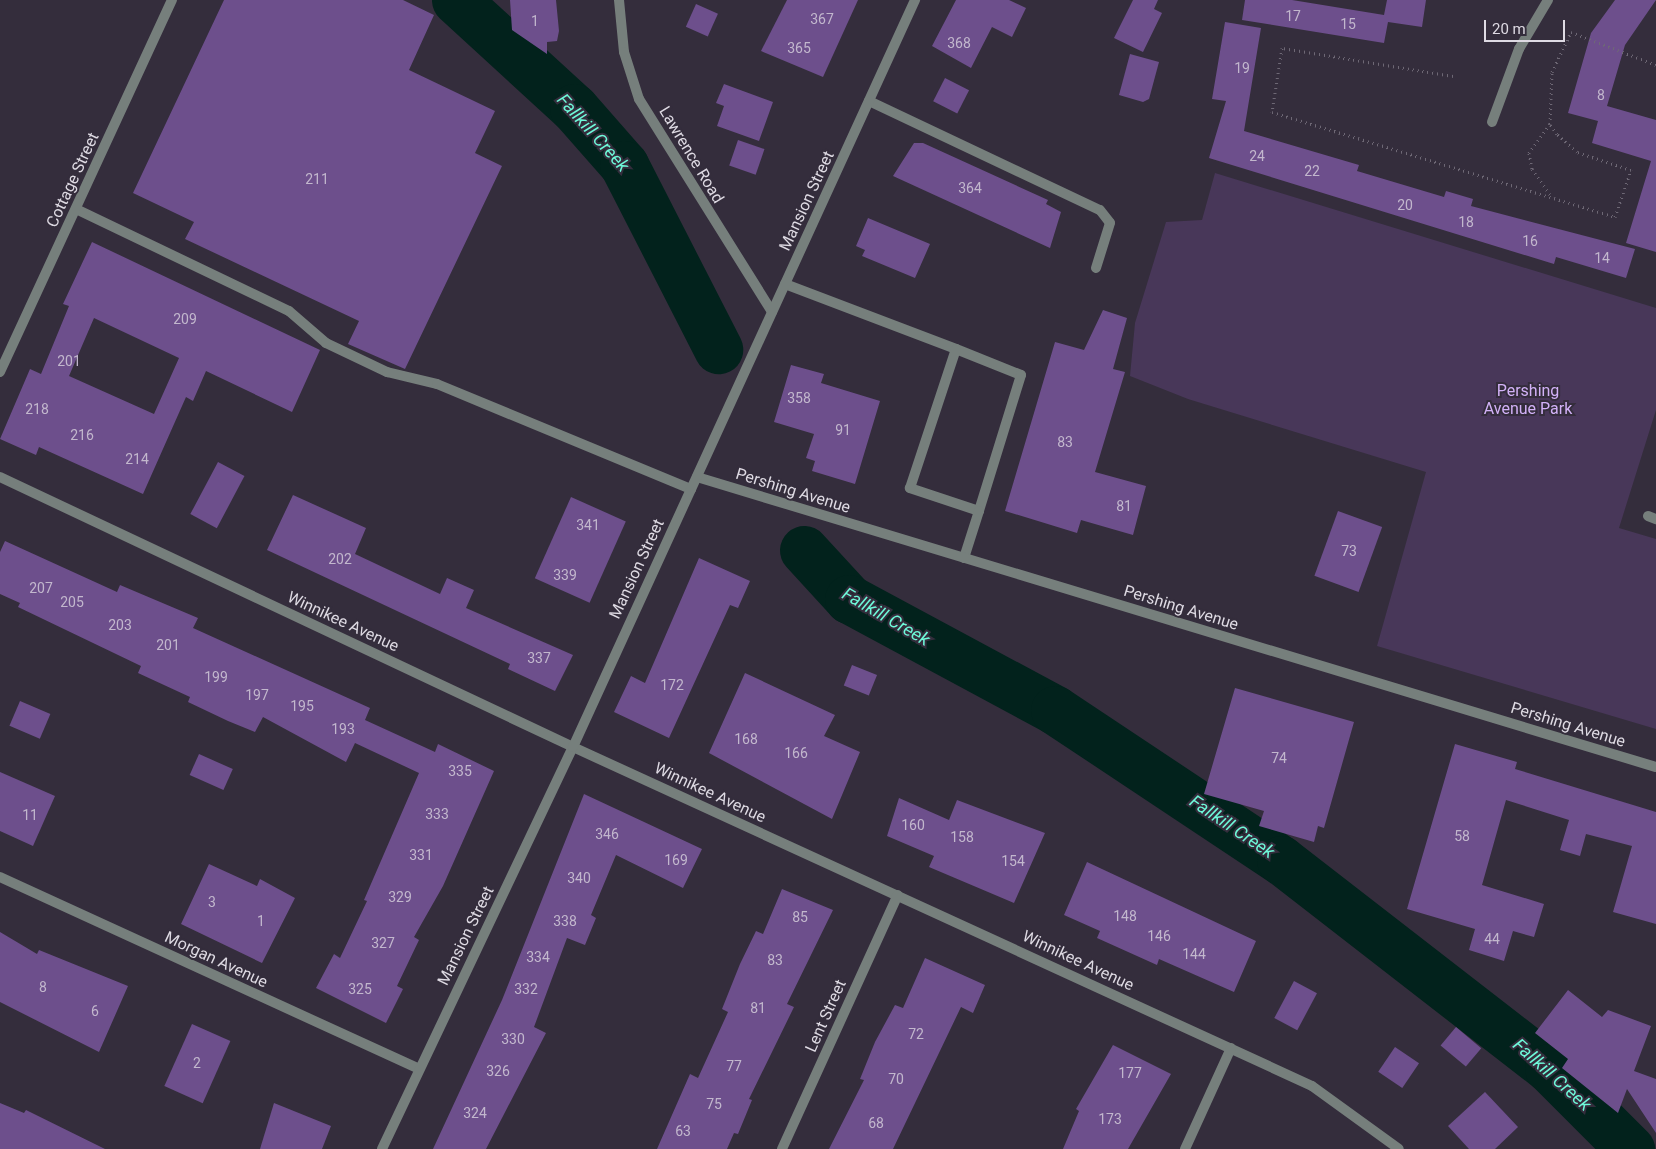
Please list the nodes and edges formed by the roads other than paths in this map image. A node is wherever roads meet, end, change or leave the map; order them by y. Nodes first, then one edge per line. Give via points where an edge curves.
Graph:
1 (172, 0) edge
2 (619, 0) edge
3 (915, 0) edge
4 (1548, 0) edge
5 (869, 101) junction
6 (1492, 122) dead end
7 (76, 209) junction
8 (1096, 268) dead end
9 (785, 284) junction
10 (772, 312) junction
11 (956, 349) junction
12 (0, 372) edge
13 (0, 477) edge
14 (697, 477) junction
15 (691, 489) junction
16 (979, 511) junction
17 (964, 558) junction
18 (573, 747) junction
19 (1656, 767) edge
20 (0, 877) edge
21 (898, 895) junction
22 (1231, 1048) junction
23 (419, 1070) junction
24 (382, 1149) edge
25 (782, 1149) edge
26 (1185, 1149) edge
27 (1399, 1149) edge

1 - 7 street, Cottage Street
2 - 10 street, Lawrence Road via 624,52 639,99
3 - 5 street, Mansion Street
4 - 6 street via 1520,50
5 - 8 street via 1100,210 1110,222
5 - 9 street, Mansion Street
7 - 12 street, Cottage Street
7 - 15 street via 289,311 326,343 387,372 437,384
9 - 10 street, Mansion Street
9 - 11 street
10 - 14 street, Mansion Street
11 - 16 street via 1021,375
11 - 16 street via 910,488
13 - 18 street, Winnikee Avenue
14 - 15 street, Mansion Street
14 - 17 street, Pershing Avenue
15 - 18 street, Mansion Street
16 - 17 street
17 - 19 street, Pershing Avenue
18 - 21 street, Winnikee Avenue
18 - 23 street, Mansion Street
20 - 23 street, Morgan Avenue
21 - 22 street, Winnikee Avenue
21 - 25 street, Lent Street
22 - 26 street
22 - 27 street, Winnikee Avenue via 1312,1086
23 - 24 street, Mansion Street

